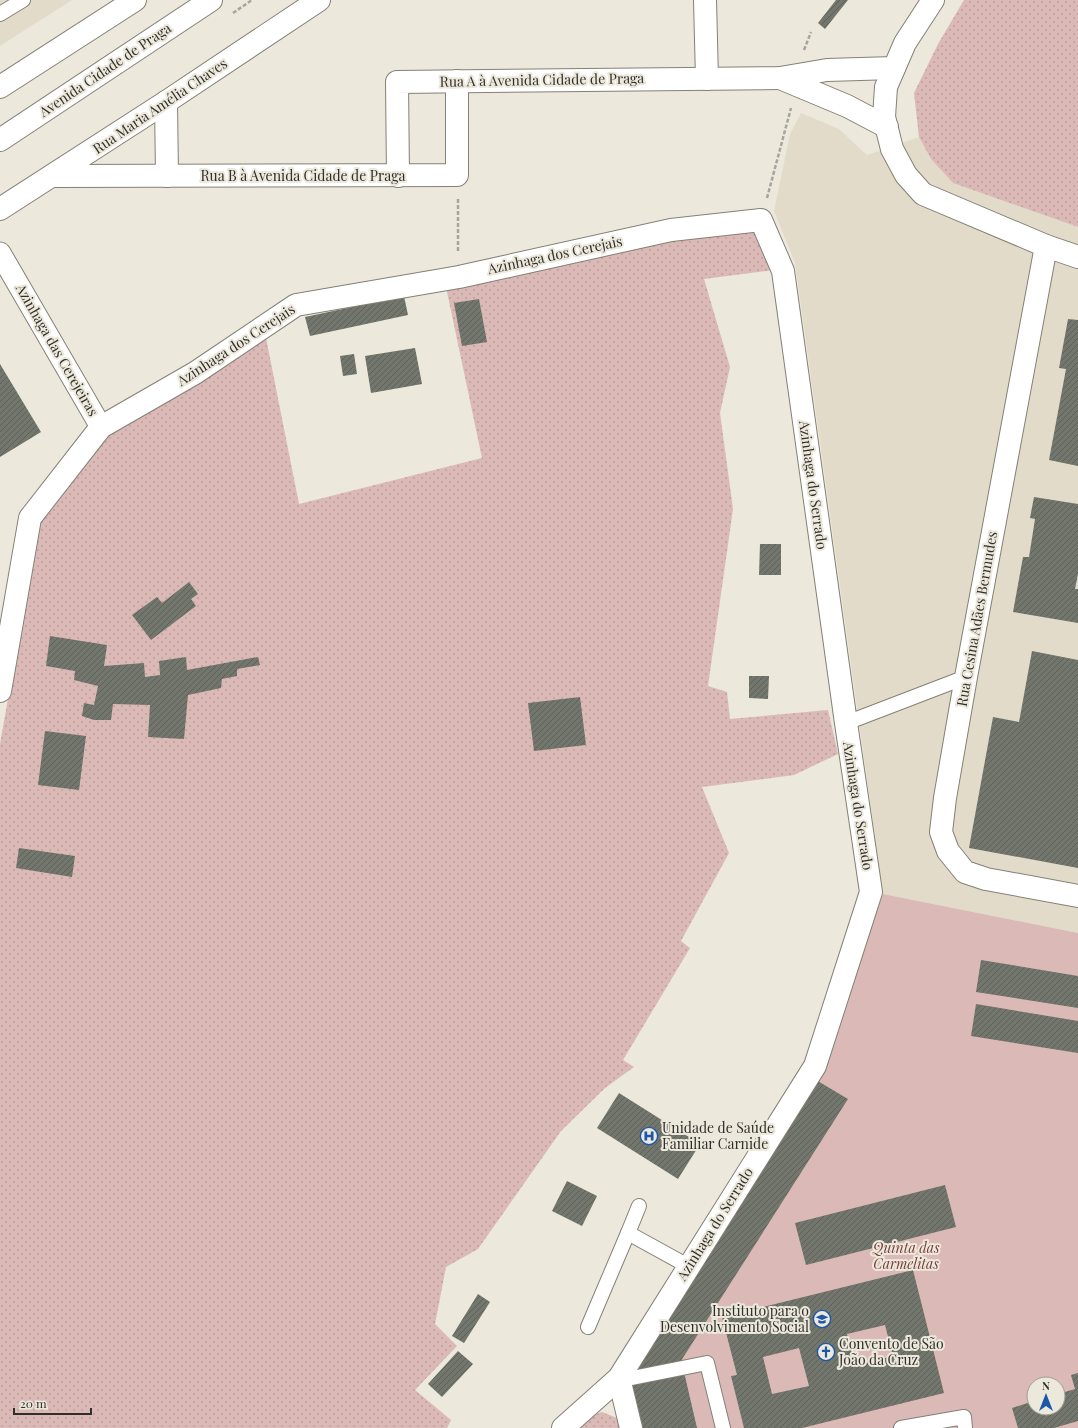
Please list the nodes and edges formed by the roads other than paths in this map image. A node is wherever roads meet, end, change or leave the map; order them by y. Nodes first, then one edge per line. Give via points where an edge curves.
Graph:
1 (23, 0) edge
2 (135, 0) edge
3 (211, 0) edge
4 (318, 0) edge
5 (705, 0) edge
6 (933, 0) edge
7 (0, 14) edge
8 (894, 68) junction
9 (780, 78) junction
10 (707, 79) junction
11 (457, 81) junction
12 (0, 87) edge
13 (166, 102) junction
14 (887, 127) junction
15 (0, 140) edge
16 (54, 176) junction
17 (168, 176) junction
18 (398, 176) junction
19 (0, 209) edge
20 (761, 220) joint
21 (1046, 246) junction
22 (0, 253) edge
23 (1078, 258) edge
24 (101, 427) junction
25 (966, 677) junction
26 (0, 691) edge
27 (846, 724) junction
28 (1078, 896) edge
29 (639, 1206) dead end
30 (628, 1233) junction
31 (688, 1266) junction
32 (588, 1327) dead end
33 (619, 1378) junction
34 (563, 1428) edge
35 (631, 1428) edge
36 (723, 1428) edge
37 (901, 1428) edge
38 (965, 1428) edge

1 - 7 lane
2 - 12 street
3 - 15 street, Avenida Cidade de Praga
4 - 13 street, Rua Maria Amélia Chaves
5 - 10 street
6 - 8 street via 905,43
8 - 9 street via 817,71
8 - 14 street via 886,87 884,116
9 - 10 street, Rua A à Avenida Cidade de Praga
9 - 14 street via 847,106
10 - 11 street, Rua A à Avenida Cidade de Praga
11 - 18 street, Rua B à Avenida Cidade de Praga via 457,175
11 - 18 street, Rua A à Avenida Cidade de Praga via 397,82
13 - 16 street, Rua Maria Amélia Chaves
13 - 17 street
14 - 21 street via 892,149 906,175 923,194
16 - 17 street, Rua B à Avenida Cidade de Praga
16 - 19 street, Rua Maria Amélia Chaves
17 - 18 street, Rua B à Avenida Cidade de Praga
20 - 24 street, Azinhaga dos Cerejais via 671,230 459,276 296,305 195,373
20 - 27 street, Azinhaga do Serrado via 783,270
21 - 23 street
21 - 25 street, Rua Cesina Adães Bermudes
22 - 24 street, Azinhaga das Cerejeiras
24 - 26 street, Azinhaga dos Cerejais via 30,518
25 - 27 lane
25 - 28 street, Rua Cesina Adães Bermudes via 941,832 948,851 965,872 986,879
27 - 31 street, Azinhaga do Serrado via 871,892 815,1066
29 - 30 lane
30 - 31 lane
30 - 32 lane
31 - 33 street, Azinhaga do Serrado
33 - 34 street, Azinhaga do Serrado
33 - 35 street
33 - 36 lane via 632,1378 707,1363
37 - 38 lane via 964,1417

